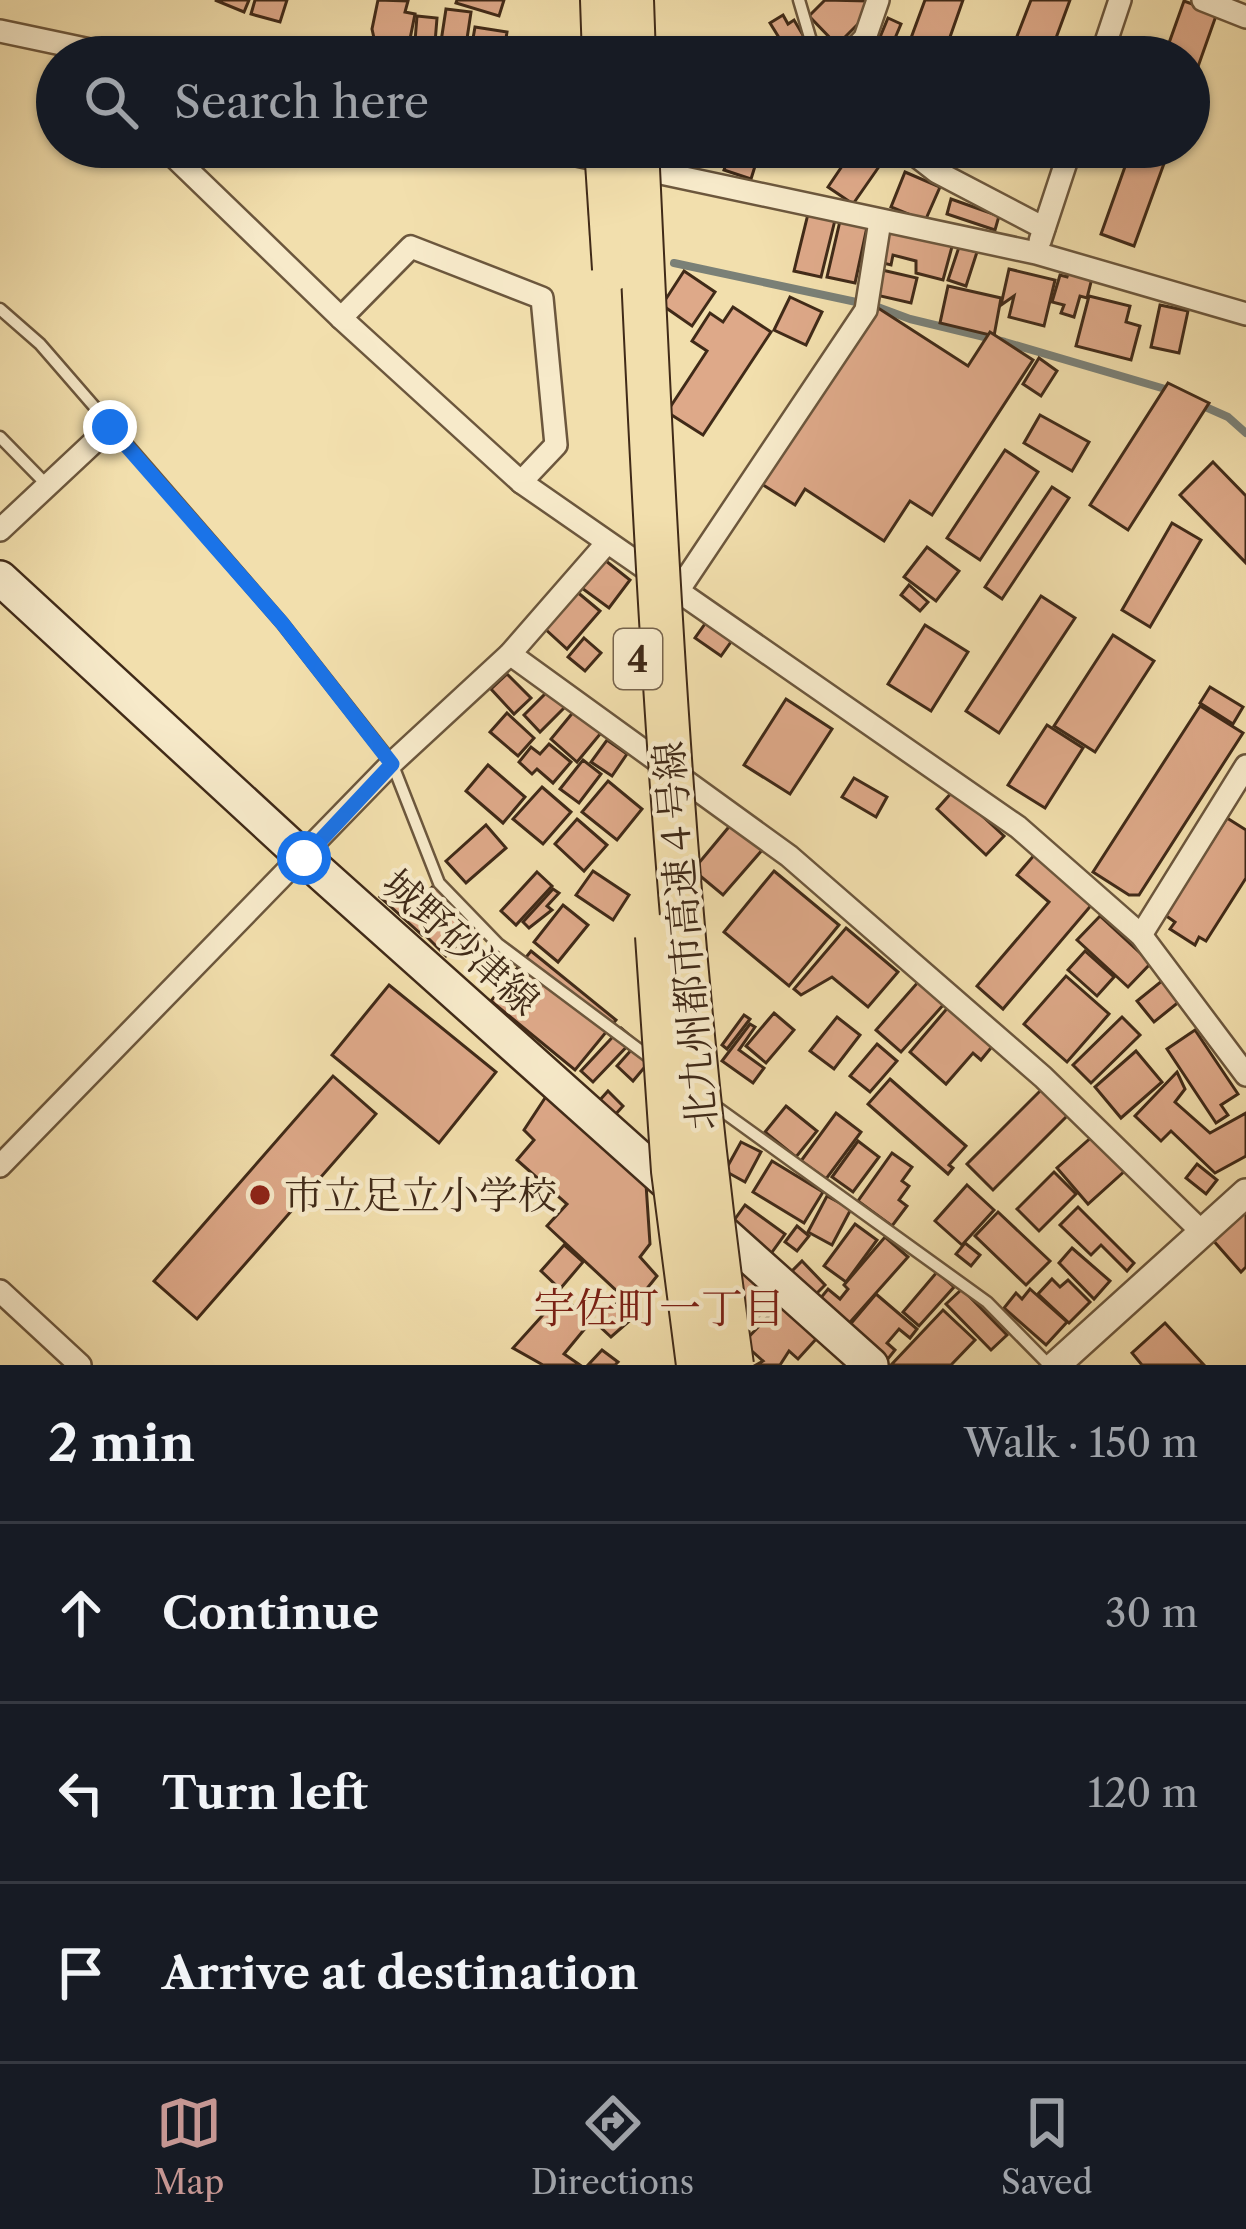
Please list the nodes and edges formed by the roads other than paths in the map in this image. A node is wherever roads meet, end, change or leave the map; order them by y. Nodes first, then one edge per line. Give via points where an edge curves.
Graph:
1 (602, 0) edge
2 (632, 0) edge
3 (800, 0) edge
4 (878, 0) edge
5 (1120, 0) edge
6 (1203, 0) edge
7 (1246, 17) edge
8 (0, 31) edge
9 (603, 36) edge
10 (633, 36) edge
11 (810, 36) edge
12 (866, 36) edge
13 (1108, 36) edge
14 (36, 42) edge
15 (186, 168) edge
16 (607, 168) edge
17 (635, 168) edge
18 (638, 168) edge
19 (932, 168) edge
20 (1064, 168) edge
21 (880, 221) junction
22 (1044, 228) junction
23 (1036, 253) junction
24 (0, 309) edge
25 (1246, 314) edge
26 (341, 318) junction
27 (110, 427) junction
28 (0, 437) edge
29 (521, 482) junction
30 (47, 485) junction
31 (0, 530) edge
32 (606, 544) junction
33 (0, 578) edge
34 (678, 592) junction
35 (510, 654) junction
36 (392, 764) junction
37 (1246, 766) edge
38 (304, 858) junction
39 (1142, 935) junction
40 (1246, 1075) edge
41 (0, 1166) edge
42 (1246, 1192) edge
43 (1200, 1230) junction
44 (0, 1291) edge
45 (80, 1365) edge
46 (698, 1365) edge
47 (731, 1365) edge
48 (871, 1365) edge
49 (1053, 1365) edge

1 - 9 highway
2 - 10 highway
3 - 11 lane
4 - 12 street
5 - 13 street
6 - 7 street
8 - 14 street
15 - 26 street
16 - 46 highway, 北九州都市高速４号線 / 4, bridge via 673,1171
17 - 21 street
18 - 47 highway, 北九州都市高速４号線 / 4, bridge via 660,633 705,1165
19 - 22 street
20 - 22 street
21 - 23 street
21 - 34 street via 868,299
22 - 23 street
23 - 25 street
24 - 27 lane
26 - 29 street
26 - 29 street via 411,247 542,298 556,445
27 - 30 street
27 - 36 lane via 282,623
28 - 30 lane
29 - 32 street
30 - 31 street
32 - 34 street
32 - 35 street
33 - 38 main road, 城野砂津線
34 - 39 street via 1018,827
35 - 36 street
35 - 43 street via 789,856 1043,1077
36 - 38 street
36 - 49 lane via 439,883 488,935 987,1303
37 - 39 street
38 - 41 street
38 - 48 main road, 城野砂津線
39 - 40 street
42 - 43 street
43 - 49 street
44 - 45 street

